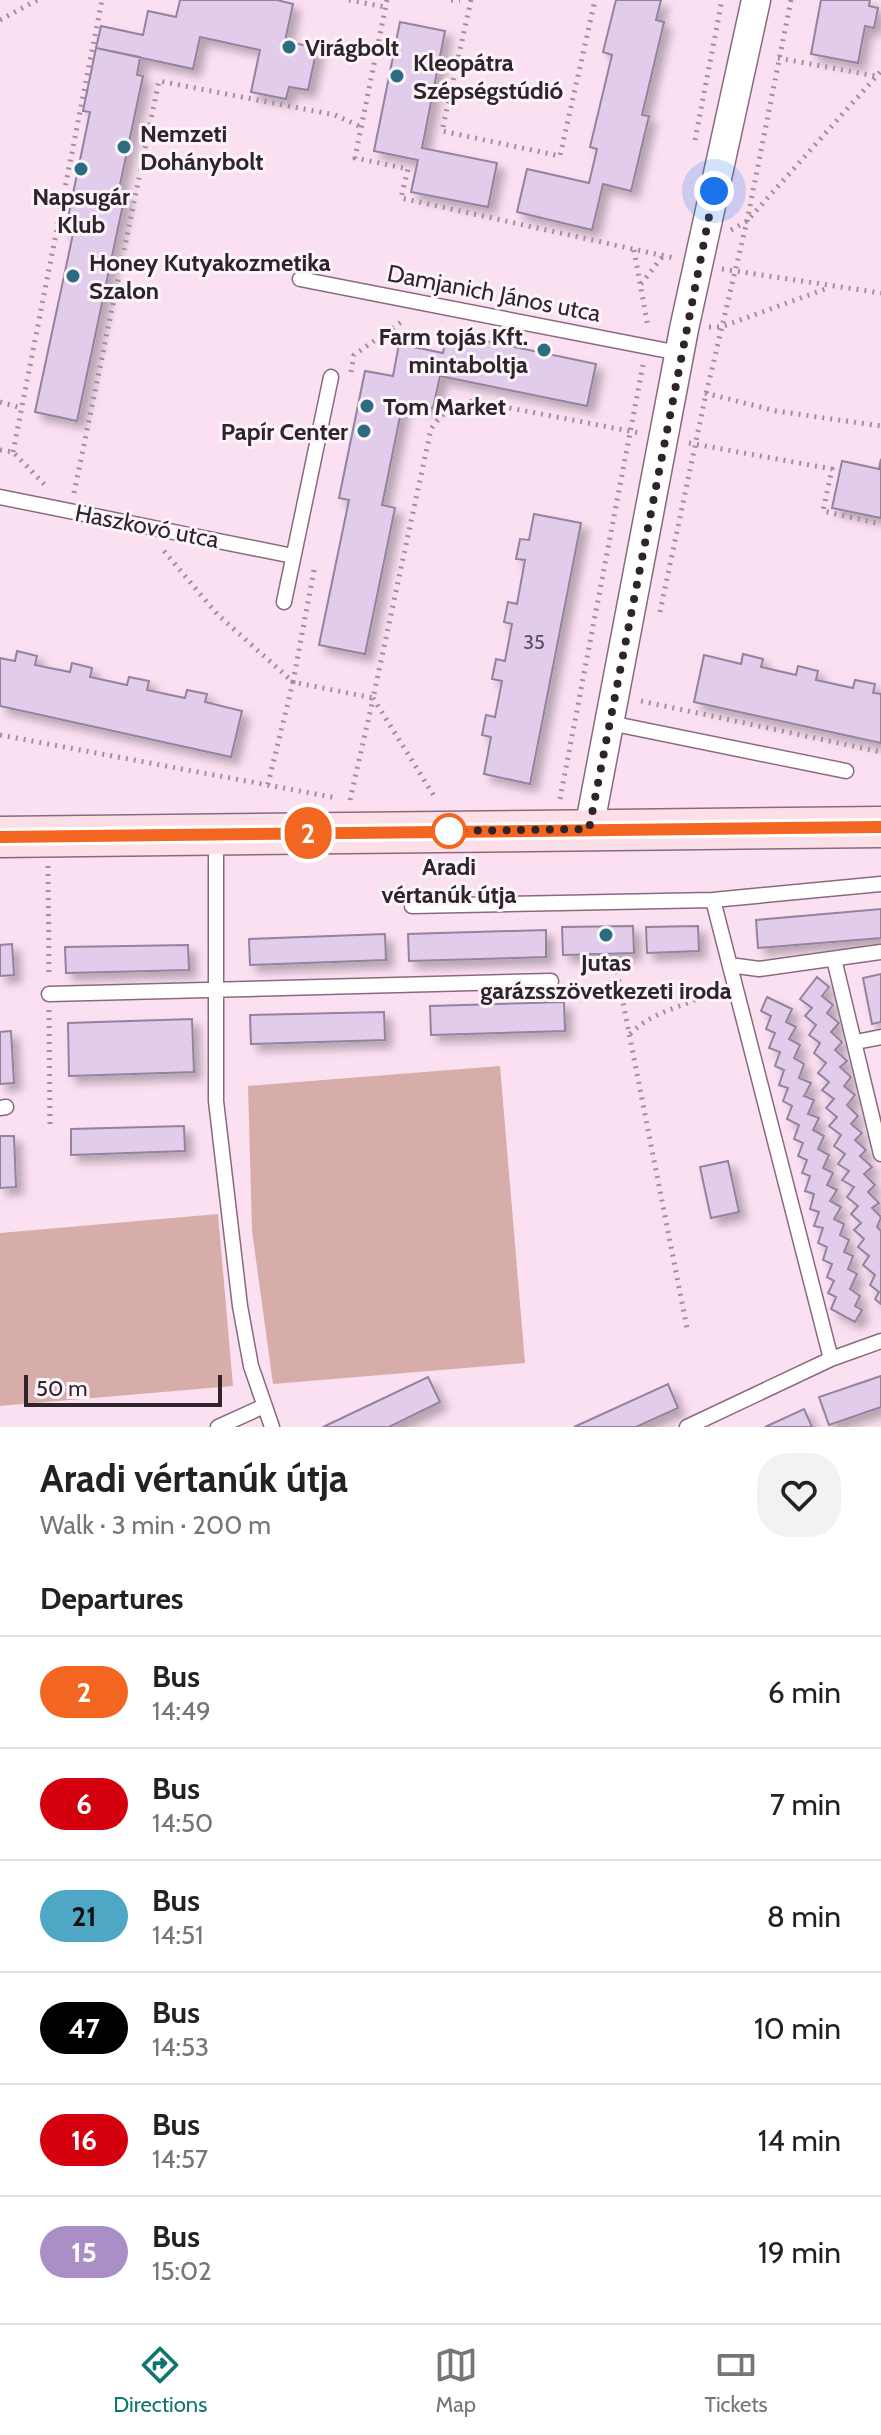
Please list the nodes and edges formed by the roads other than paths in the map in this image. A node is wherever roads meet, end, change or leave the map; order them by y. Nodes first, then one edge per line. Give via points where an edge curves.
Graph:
1 (756, 0) edge
2 (300, 279) dead end
3 (679, 353) junction
4 (331, 377) dead end
5 (0, 497) edge
6 (293, 556) junction
7 (284, 602) dead end
8 (622, 726) junction
9 (846, 771) dead end
10 (573, 818) junction
11 (881, 827) edge
12 (216, 834) junction
13 (0, 837) edge
14 (881, 884) edge
15 (713, 900) junction
16 (412, 906) dead end
17 (881, 952) edge
18 (834, 959) junction
19 (730, 965) junction
20 (551, 981) dead end
21 (216, 990) junction
22 (49, 994) dead end
23 (881, 1037) edge
24 (856, 1042) junction
25 (879, 1137) edge
26 (881, 1154) edge
27 (881, 1341) edge
28 (831, 1359) junction
29 (262, 1407) junction
30 (218, 1427) edge
31 (272, 1427) edge
32 (687, 1427) edge

1 - 3 street via 687,252
2 - 3 lane, Damjanich János utca
3 - 8 street
4 - 6 lane
5 - 6 lane, Haszkovó utca
6 - 7 lane
8 - 9 lane
8 - 10 street
10 - 11 street
10 - 12 street
12 - 13 street
12 - 21 lane
14 - 15 lane
15 - 16 lane
15 - 19 lane
17 - 18 lane
18 - 19 lane via 759,969
18 - 24 lane
19 - 28 lane
20 - 21 lane
21 - 22 lane
21 - 29 lane via 216,1101 240,1306
23 - 24 lane
24 - 25 lane
25 - 26 lane
27 - 28 lane
28 - 32 lane
29 - 30 lane
29 - 31 lane

